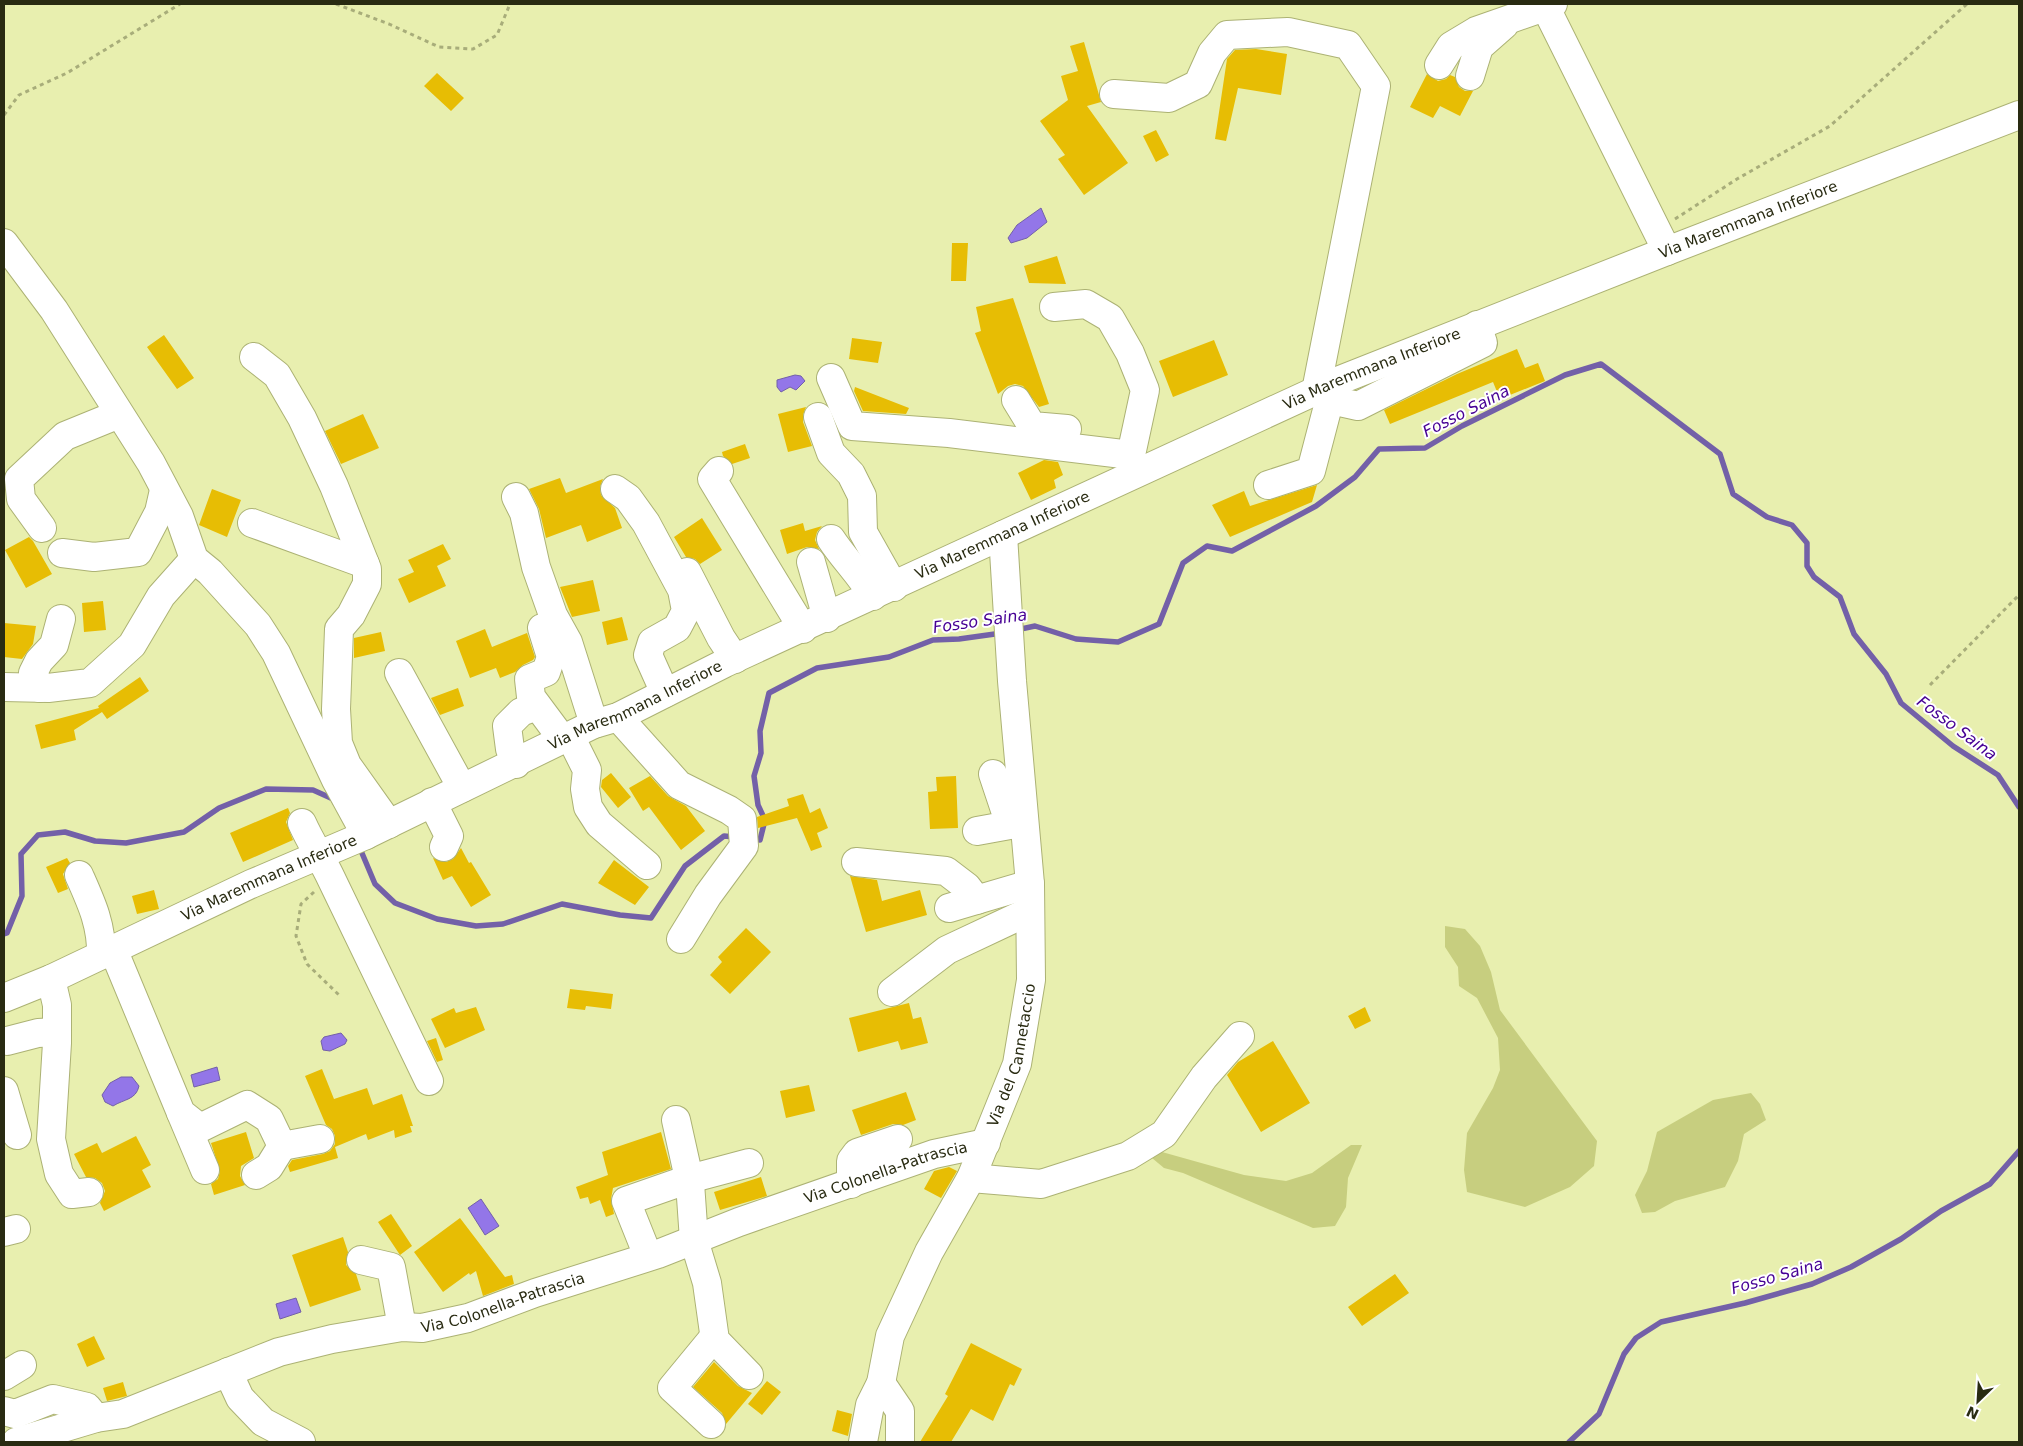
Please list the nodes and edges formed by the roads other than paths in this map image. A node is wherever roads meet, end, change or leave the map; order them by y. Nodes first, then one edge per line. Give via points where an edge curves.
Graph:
1 (1547, 5) edge
2 (1513, 18) junction
3 (1439, 65) dead end
4 (1470, 76) dead end
5 (1114, 94) dead end
6 (2019, 115) edge
7 (1662, 240) junction
8 (4, 243) edge
9 (1054, 308) dead end
10 (254, 357) dead end
11 (830, 378) dead end
12 (1323, 388) junction
13 (1016, 400) dead end
14 (119, 414) junction
15 (818, 417) dead end
16 (1133, 461) junction
17 (719, 471) dead end
18 (1268, 484) dead end
19 (615, 489) dead end
20 (164, 490) junction
21 (516, 498) dead end
22 (252, 523) dead end
23 (42, 528) dead end
24 (1003, 535) junction
25 (830, 539) dead end
26 (678, 553) dead end
27 (62, 554) dead end
28 (194, 559) junction
29 (811, 562) dead end
30 (364, 564) junction
31 (883, 592) junction
32 (827, 618) junction
33 (61, 620) dead end
34 (542, 628) dead end
35 (803, 629) junction
36 (736, 659) junction
37 (399, 673) dead end
38 (4, 687) edge
39 (40, 688) junction
40 (665, 693) junction
41 (537, 706) junction
42 (606, 720) junction
43 (566, 738) junction
44 (1020, 762) junction
45 (516, 764) junction
46 (462, 788) junction
47 (432, 802) junction
48 (302, 823) dead end
49 (976, 831) dead end
50 (351, 845) junction
51 (444, 847) dead end
52 (856, 862) dead end
53 (647, 865) dead end
54 (79, 875) dead end
55 (1030, 884) junction
56 (977, 900) junction
57 (948, 908) dead end
58 (1030, 911) junction
59 (681, 939) dead end
60 (107, 952) junction
61 (51, 979) junction
62 (892, 992) dead end
63 (4, 998) edge
64 (57, 1032) junction
65 (1240, 1036) dead end
66 (7, 1041) dead end
67 (429, 1081) dead end
68 (4, 1091) edge
69 (181, 1113) junction
70 (676, 1120) dead end
71 (17, 1135) dead end
72 (320, 1138) dead end
73 (898, 1139) dead end
74 (986, 1143) junction
75 (282, 1146) junction
76 (749, 1163) dead end
77 (205, 1170) dead end
78 (256, 1175) dead end
79 (690, 1178) junction
80 (971, 1178) junction
81 (851, 1184) junction
82 (89, 1192) dead end
83 (694, 1240) junction
84 (648, 1256) junction
85 (361, 1260) dead end
86 (402, 1327) junction
87 (714, 1337) junction
88 (228, 1372) junction
89 (749, 1375) dead end
90 (881, 1383) junction
91 (4, 1411) edge
92 (96, 1418) junction
93 (711, 1424) dead end
94 (269, 1435) edge
95 (16, 1442) edge
96 (301, 1442) edge
97 (863, 1442) edge
98 (900, 1442) edge

1 - 2 main road
1 - 7 main road
2 - 3 main road via 1476,30 1451,46
2 - 4 main road via 1479,48
5 - 12 main road via 1170,98 1198,84 1212,53 1227,35 1288,32 1348,45 1354,53 1376,86
6 - 7 main road, Via Maremmana Inferiore
7 - 12 main road, Via Maremmana Inferiore via 1477,325
8 - 14 main road via 54,310
9 - 16 main road via 1086,304 1110,318 1130,353 1145,390
10 - 30 main road via 276,375 302,418 334,486
11 - 16 main road via 852,426 949,433
12 - 16 main road, Via Maremmana Inferiore
12 - 18 main road via 1328,406 1311,471
13 - 16 main road via 1032,426 1078,430 1122,445
14 - 20 main road via 151,463
14 - 23 main road via 65,436 19,480 21,499
15 - 31 main road via 831,452 851,474 862,496 863,532
16 - 24 main road, Via Maremmana Inferiore
17 - 35 main road via 712,479
19 - 40 main road via 628,498 646,523 682,590 686,611 678,628 652,642 648,655
20 - 27 main road via 159,512 138,552 94,557
20 - 28 main road via 179,516
21 - 42 main road via 524,513 536,567 553,615
22 - 30 main road
24 - 31 main road, Via Maremmana Inferiore
24 - 44 main road, Via del Cannetaccio
25 - 31 main road via 861,576
26 - 36 main road via 721,638
28 - 39 main road via 161,596 132,645 90,683
28 - 50 main road via 258,625 276,653 336,780
29 - 32 main road
30 - 50 main road via 367,584 351,615 339,629 336,709 338,743 347,765
31 - 32 main road, Via Maremmana Inferiore
32 - 35 main road, Via Maremmana Inferiore
33 - 39 main road via 54,645 38,661 33,673
34 - 41 main road via 551,657 546,672 529,679 531,697
35 - 36 main road, Via Maremmana Inferiore
36 - 40 main road, Via Maremmana Inferiore
37 - 46 main road
38 - 39 main road
40 - 42 main road, Via Maremmana Inferiore
41 - 43 main road
41 - 45 main road via 521,712 507,726
42 - 43 main road, Via Maremmana Inferiore
42 - 59 main road via 679,785 742,819 744,846
43 - 45 main road, Via Maremmana Inferiore
43 - 53 main road via 587,770 585,789 588,807 599,824
44 - 49 main road via 994,763 984,782 1010,825
44 - 55 main road, Via del Cannetaccio
45 - 46 main road, Via Maremmana Inferiore
46 - 47 main road, Via Maremmana Inferiore
47 - 50 main road, Via Maremmana Inferiore
47 - 51 main road via 449,836
48 - 50 main road via 311,844
50 - 60 main road, Via Maremmana Inferiore via 251,884
50 - 67 main road
52 - 56 main road via 946,871 967,887
54 - 60 main road via 97,915
55 - 56 main road
55 - 58 main road, Via del Cannetaccio
56 - 57 main road
58 - 62 main road via 947,950
58 - 74 main road, Via del Cannetaccio via 1031,980 1017,1064
60 - 61 main road, Via Maremmana Inferiore
60 - 69 main road
61 - 63 main road, Via Maremmana Inferiore
61 - 64 main road via 57,1005
64 - 66 main road
64 - 82 main road via 51,1139 59,1174 72,1194
65 - 80 main road via 1204,1077 1164,1134 1128,1156 1041,1184
68 - 71 main road
69 - 75 main road via 200,1128 247,1105 269,1119
69 - 77 main road
70 - 79 main road
72 - 75 main road
73 - 81 main road via 857,1153 851,1162
74 - 80 main road, Via del Cannetaccio
74 - 81 main road, Via Colonella-Patrascia via 934,1154
75 - 78 main road via 269,1167
76 - 79 main road
79 - 83 main road
79 - 84 main road via 626,1201
80 - 90 main road, Via del Cannetaccio via 929,1252 890,1336
81 - 83 main road, Via Colonella-Patrascia
83 - 84 main road, Via Colonella-Patrascia
83 - 87 main road via 707,1283
84 - 86 main road, Via Colonella-Patrascia via 468,1318 422,1328
85 - 86 main road via 391,1267
86 - 88 main road, Via Colonella-Patrascia via 278,1352
87 - 89 main road
87 - 93 main road via 672,1388
88 - 92 main road, Via Colonella-Patrascia via 124,1414
88 - 94 main road via 240,1398 263,1422
90 - 97 main road, Via del Cannetaccio via 870,1405
90 - 98 main road via 900,1411
91 - 92 main road via 15,1414 53,1400 87,1407
92 - 95 main road, Via Colonella-Patrascia
94 - 96 main road

